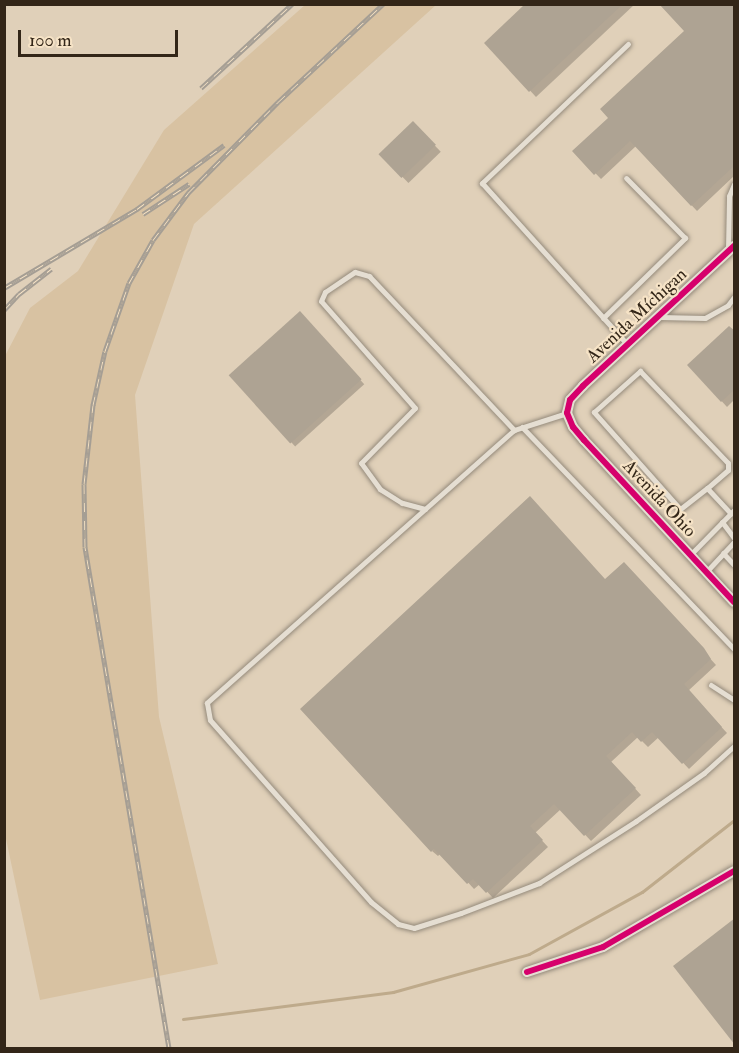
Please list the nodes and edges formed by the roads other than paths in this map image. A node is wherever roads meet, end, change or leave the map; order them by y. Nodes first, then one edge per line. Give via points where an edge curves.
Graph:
1 (628, 44) dead end
2 (626, 178) dead end
3 (735, 184) edge
4 (731, 249) edge
5 (735, 297) edge
6 (658, 317) junction
7 (603, 318) junction
8 (628, 345) junction
9 (567, 413) junction
10 (522, 427) junction
11 (514, 430) junction
12 (707, 488) junction
13 (425, 509) junction
14 (733, 512) edge
15 (722, 522) junction
16 (735, 540) edge
17 (723, 553) junction
18 (690, 555) junction
19 (735, 566) edge
20 (706, 572) junction
21 (735, 602) edge
22 (735, 649) edge
23 (711, 685) dead end
24 (735, 700) edge
25 (735, 746) edge
26 (735, 871) edge
27 (527, 972) dead end

1 - 7 lane via 482,183
2 - 7 lane via 685,238
3 - 4 lane via 729,196
4 - 6 street, Avenida Míchigan
5 - 6 lane via 705,318
6 - 8 street, Avenida Míchigan
7 - 8 lane
8 - 9 street, Avenida Míchigan via 575,394
9 - 10 lane
9 - 18 street, Avenida Ohio via 584,440
10 - 11 lane
10 - 22 lane
11 - 13 lane
11 - 13 lane via 369,276 355,272 325,292 321,302 415,408 362,463 380,489 402,503
12 - 12 lane via 680,509 594,412 640,371 728,463 728,470
12 - 14 lane
13 - 25 lane via 207,704 210,720 371,902 398,924 414,927 539,883 636,821
14 - 15 lane
15 - 16 lane
15 - 18 lane
16 - 17 lane
17 - 19 lane
17 - 20 lane
18 - 20 street, Avenida Ohio
20 - 21 street, Avenida Ohio
23 - 24 lane
26 - 27 street via 603,947

